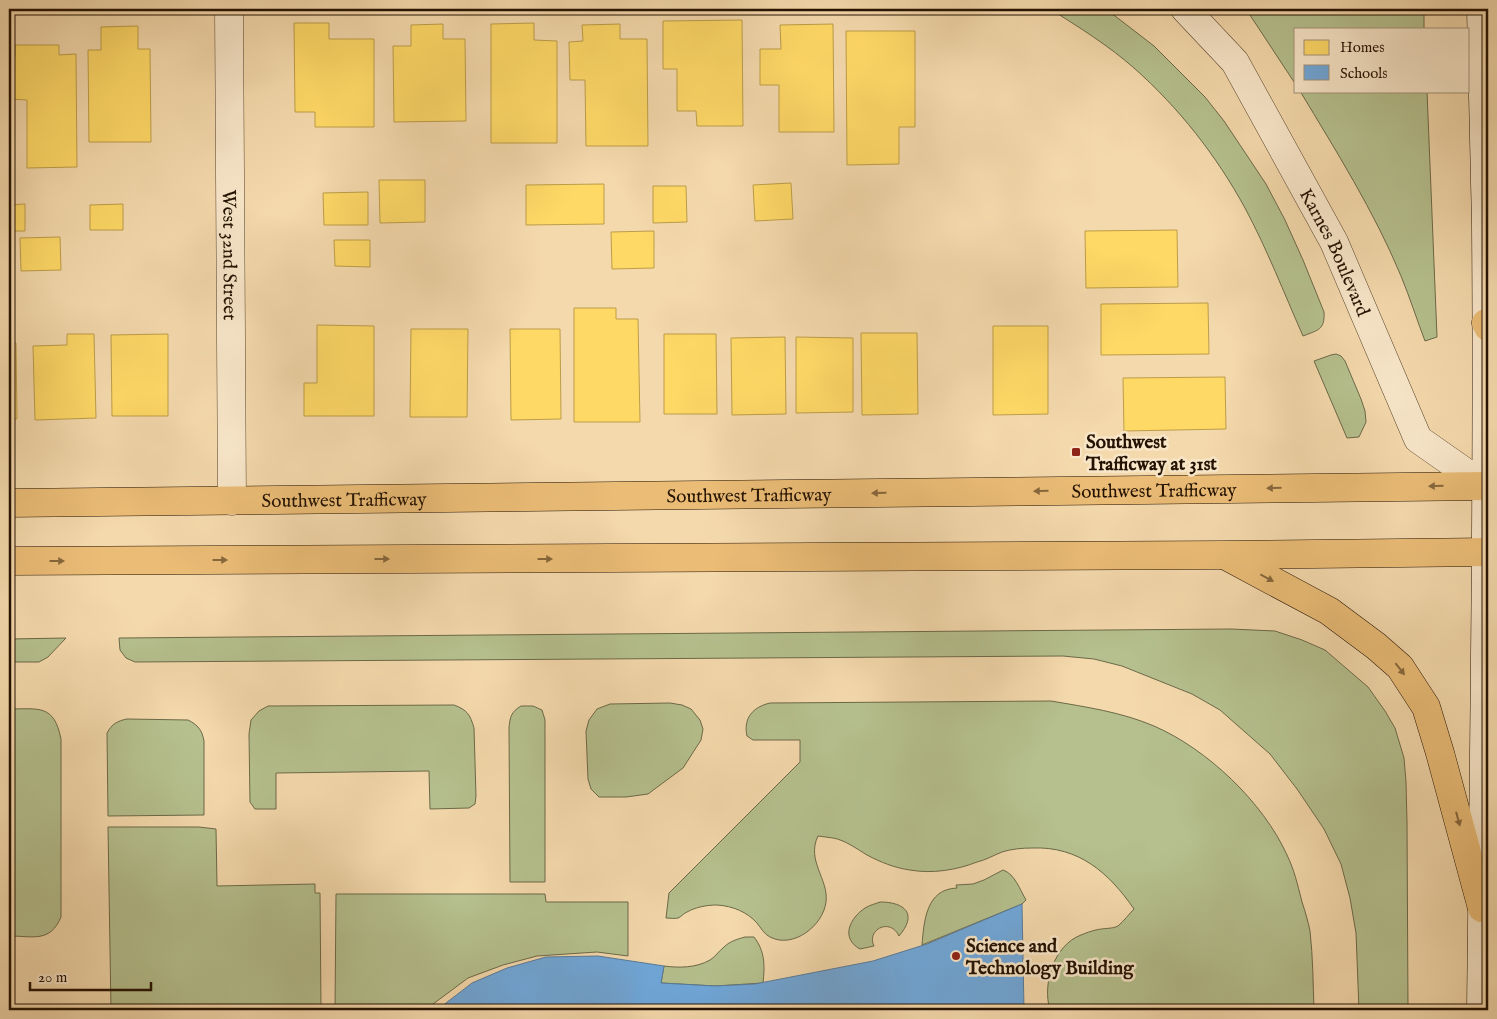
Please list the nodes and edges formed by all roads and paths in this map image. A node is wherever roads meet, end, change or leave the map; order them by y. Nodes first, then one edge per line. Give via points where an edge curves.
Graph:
1 (229, 9) edge
2 (1185, 9) edge
3 (1481, 9) edge
4 (1487, 325) edge
5 (1487, 487) edge
6 (232, 501) junction
7 (9, 503) edge
8 (1487, 552) edge
9 (1224, 556) junction
10 (9, 561) edge
11 (1482, 908) junction
12 (1481, 1010) edge

1 - 6 street, West 32nd Street
2 - 5 street, Karnes Boulevard via 1235,62 1329,234 1418,439
3 - 4 street
4 - 5 street
5 -> 6 main road, Southwest Trafficway
5 - 8 street
6 - 7 main road, Southwest Trafficway
8 - 9 main road
8 - 11 street
10 -> 9 main road
9 -> 11 main road via 1329,611 1400,667 1426,707
11 - 12 street

